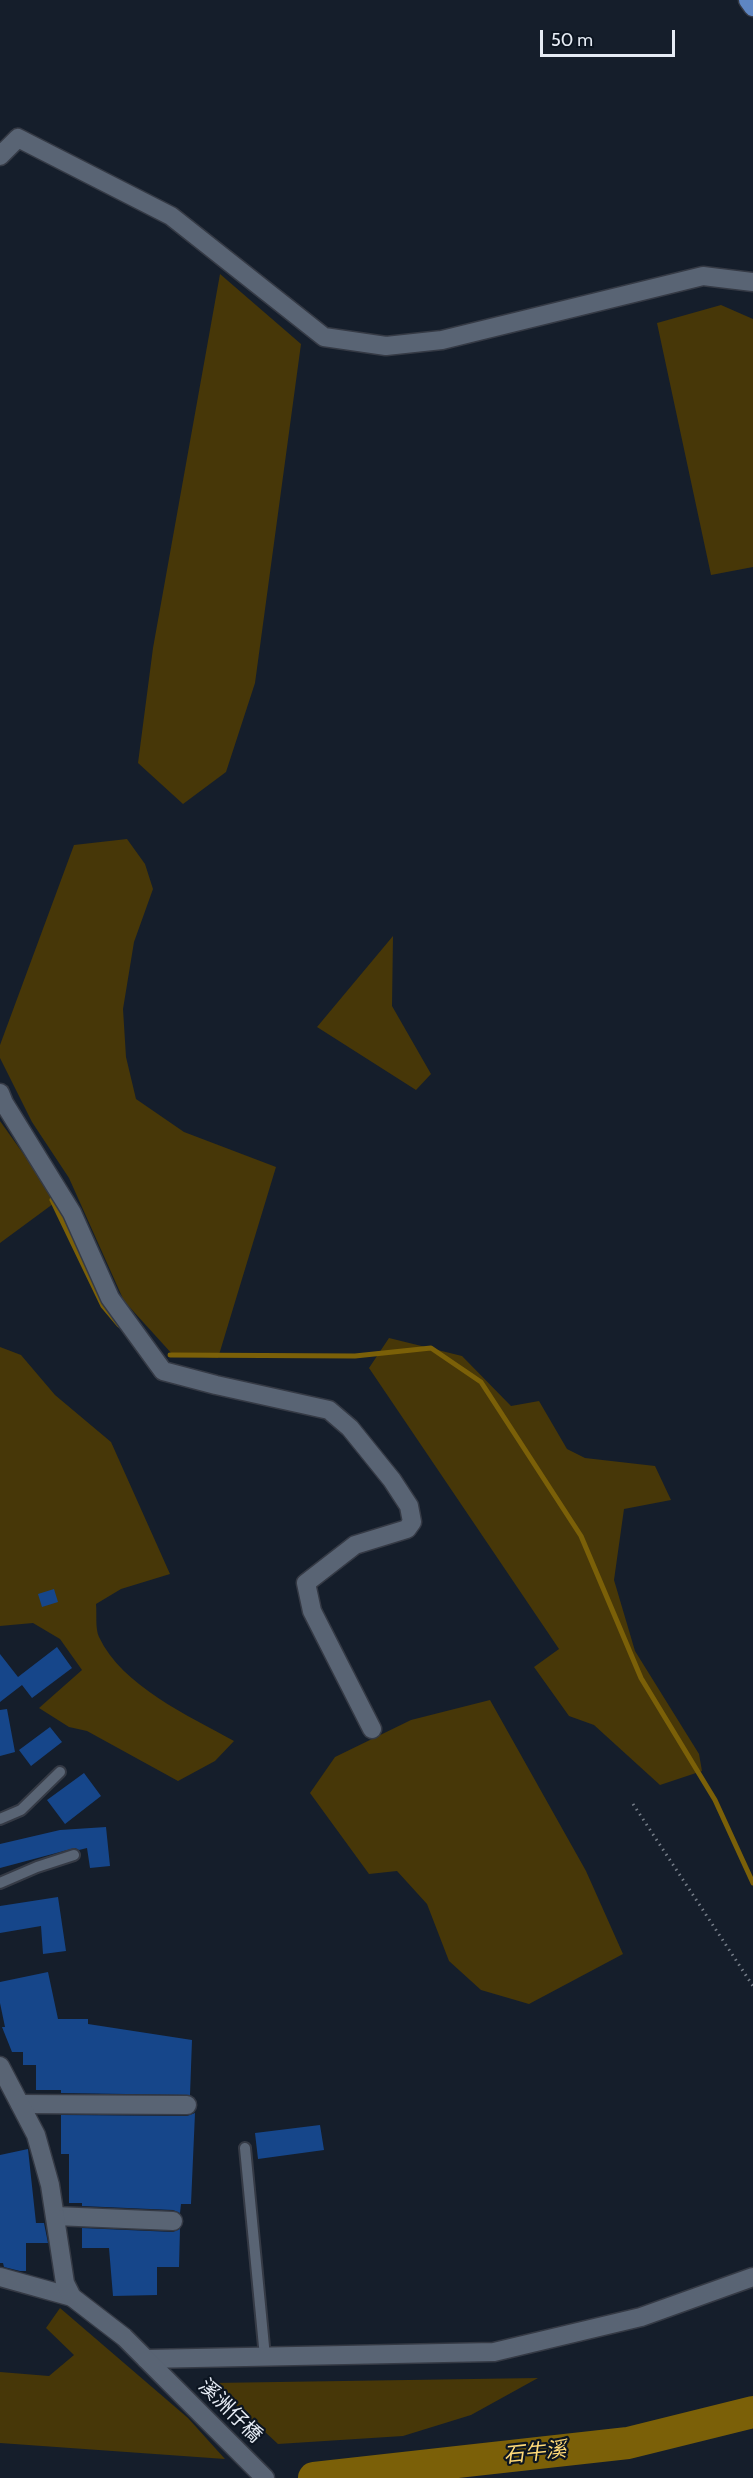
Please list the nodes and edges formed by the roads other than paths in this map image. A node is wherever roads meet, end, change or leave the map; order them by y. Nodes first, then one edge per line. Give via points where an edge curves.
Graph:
1 (748, 0) edge
2 (753, 8) edge
3 (0, 156) edge
4 (753, 282) edge
5 (0, 1093) edge
6 (372, 1729) dead end
7 (60, 1772) dead end
8 (0, 1819) edge
9 (74, 1855) dead end
10 (0, 1883) edge
11 (0, 2066) edge
12 (20, 2104) junction
13 (187, 2105) dead end
14 (245, 2148) dead end
15 (55, 2216) junction
16 (173, 2221) dead end
17 (0, 2277) edge
18 (753, 2277) edge
19 (72, 2297) junction
20 (265, 2357) junction
21 (146, 2359) junction
22 (265, 2478) edge

1 - 2 main road
3 - 4 street via 18,138 171,216 324,337 386,346 442,340 703,276
5 - 6 street via 72,1212 110,1298 163,1371 329,1410 350,1428 409,1506 412,1522 407,1529 355,1545 306,1583 312,1611
7 - 8 lane via 21,1810
9 - 10 lane
11 - 12 street
12 - 13 street
12 - 15 street via 36,2135
14 - 20 lane
15 - 16 street
15 - 19 street via 65,2283
17 - 19 street
18 - 20 street via 641,2317 494,2352
19 - 21 street, 溪洲仔橋
20 - 21 street
21 - 22 street, 溪洲仔橋

